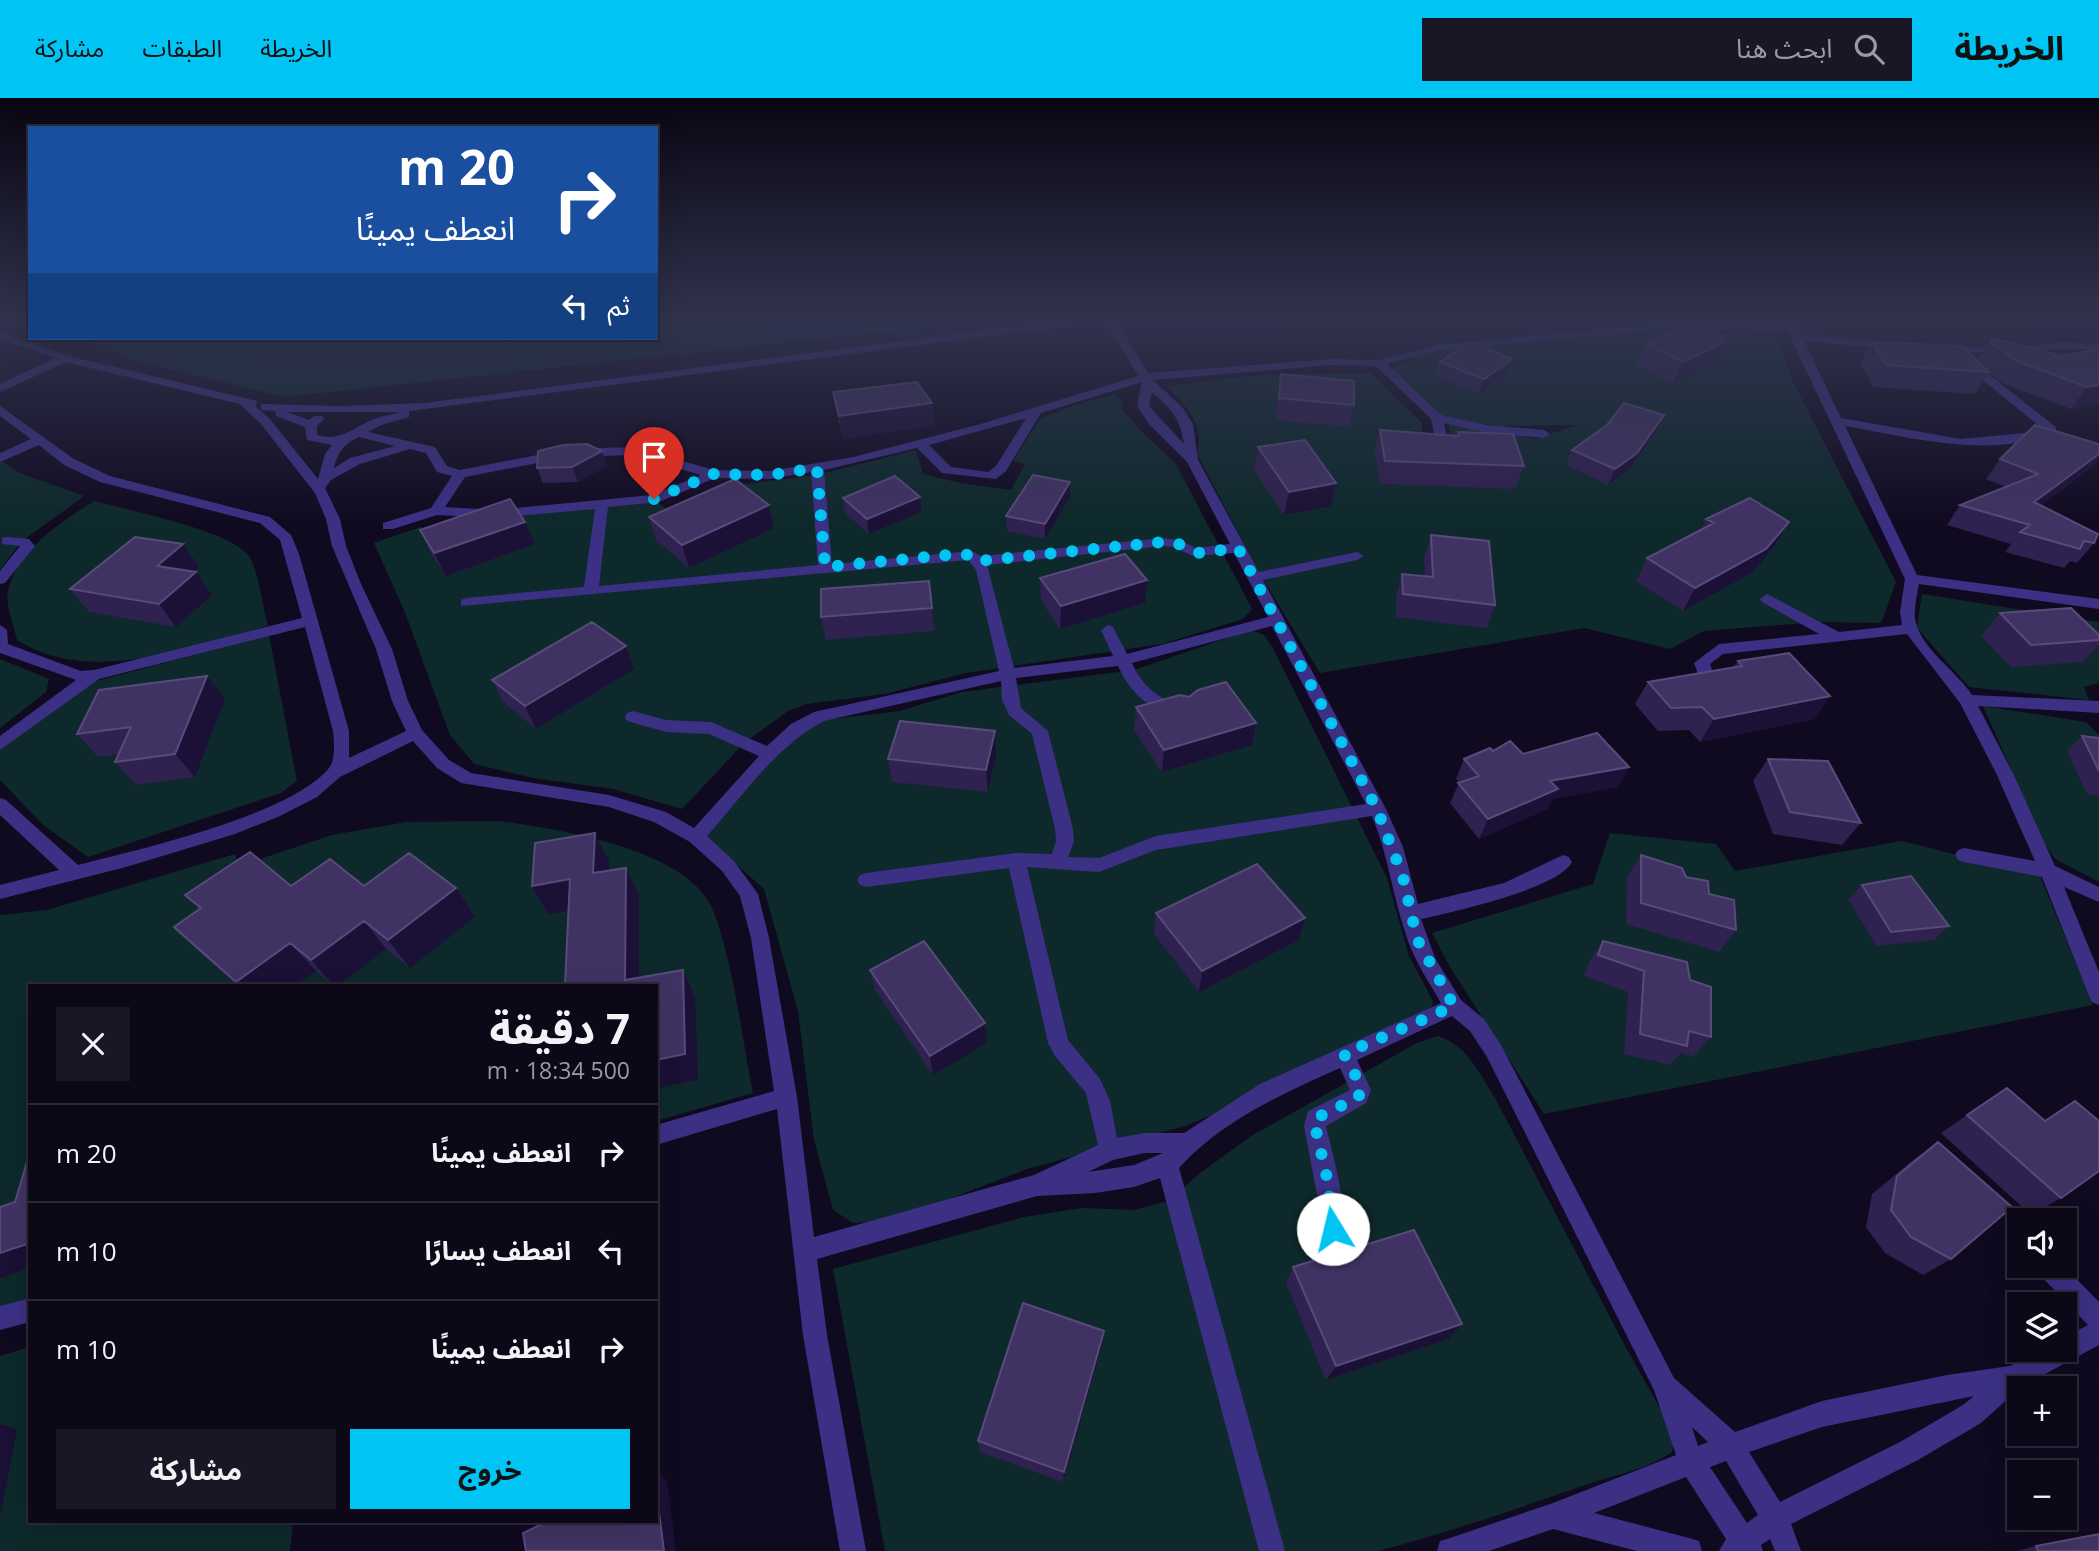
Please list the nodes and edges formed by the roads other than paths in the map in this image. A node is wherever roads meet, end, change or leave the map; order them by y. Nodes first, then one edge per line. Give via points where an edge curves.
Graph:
1 (186, 388) edge
2 (572, 388) edge
3 (1120, 388) edge
4 (1146, 388) edge
5 (1155, 388) edge
6 (1406, 388) edge
7 (1821, 388) edge
8 (1999, 388) edge
9 (244, 402) junction
10 (265, 407) junction
11 (425, 407) junction
12 (0, 410) edge
13 (341, 410) junction
14 (364, 410) junction
15 (1036, 412) junction
16 (1437, 418) junction
17 (1837, 421) junction
18 (373, 424) junction
19 (311, 425) junction
20 (360, 434) junction
21 (1544, 435) dead end
22 (40, 440) junction
23 (319, 440) junction
24 (343, 440) junction
25 (920, 444) junction
26 (411, 446) junction
27 (1443, 448) edge
28 (0, 458) edge
29 (1192, 460) junction
30 (817, 468) junction
31 (460, 474) junction
32 (713, 474) junction
33 (324, 484) junction
34 (603, 505) junction
35 (436, 511) junction
36 (388, 526) dead end
37 (7, 541) dead end
38 (1238, 548) junction
39 (1357, 556) dead end
40 (979, 561) junction
41 (825, 567) junction
42 (1253, 578) junction
43 (1912, 579) junction
44 (0, 580) edge
45 (591, 590) junction
46 (1766, 598) dead end
47 (466, 603) dead end
48 (2099, 604) edge
49 (1276, 620) junction
50 (311, 621) junction
51 (1911, 629) junction
52 (0, 630) edge
53 (1108, 630) dead end
54 (1835, 636) junction
55 (0, 646) edge
56 (1125, 660) junction
57 (1008, 674) junction
58 (94, 675) junction
59 (1707, 678) edge
60 (1967, 700) junction
61 (2099, 707) edge
62 (1185, 711) edge
63 (633, 718) dead end
64 (415, 733) junction
65 (0, 744) edge
66 (770, 754) junction
67 (334, 773) junction
68 (0, 806) edge
69 (1377, 809) junction
70 (696, 837) junction
71 (1964, 855) dead end
72 (1016, 860) junction
73 (1058, 861) junction
74 (1563, 862) dead end
75 (2048, 871) junction
76 (75, 872) junction
77 (866, 880) dead end
78 (0, 892) edge
79 (2099, 895) edge
80 (1412, 913) junction
81 (2099, 996) edge
82 (1454, 1006) junction
83 (1344, 1054) junction
84 (786, 1097) junction
85 (658, 1134) edge
86 (1187, 1143) junction
87 (1110, 1150) junction
88 (1167, 1165) junction
89 (1037, 1185) junction
90 (1333, 1229) dead end
91 (807, 1250) junction
92 (2059, 1278) edge
93 (28, 1311) edge
94 (0, 1318) edge
95 (2099, 1320) edge
96 (2099, 1332) edge
97 (2016, 1376) edge
98 (2007, 1379) edge
99 (2007, 1382) edge
100 (1665, 1385) junction
101 (1731, 1446) junction
102 (1690, 1462) junction
103 (1553, 1516) junction
104 (1775, 1518) junction
105 (1742, 1549) edge
106 (853, 1551) edge
107 (1272, 1551) edge
108 (1450, 1551) edge
109 (1689, 1551) edge
110 (1788, 1551) edge

1 - 9 street
2 - 11 street
3 - 15 street
4 - 29 street via 1143,406
5 - 29 street via 1187,424
6 - 16 street
7 - 17 street
8 - 17 street via 2052,430 2036,436 1961,443
9 - 10 street
9 - 33 street
10 - 13 street
10 - 19 street
11 - 14 street
11 - 18 street
12 - 22 street
13 - 14 street
13 - 19 street
14 - 18 street via 375,418
15 - 25 street
15 - 25 street via 1001,468 990,476 947,470
16 - 21 street
16 - 27 street
17 - 43 street
18 - 20 street
19 - 23 street via 311,437
20 - 24 street
20 - 26 street
22 - 28 street
22 - 50 street via 69,462 105,479 265,520 278,528 292,554
23 - 24 street
23 - 33 street via 316,456
24 - 33 street via 331,454
25 - 30 street
26 - 31 street via 431,450 442,469
26 - 33 street via 372,454
29 - 38 street
30 - 32 street via 770,475
30 - 41 street
31 - 32 street via 601,451 633,451
31 - 35 street
32 - 34 street via 654,499
33 - 64 street via 349,571
34 - 35 street via 495,514
34 - 45 street
35 - 36 street
37 - 44 street via 28,546
38 - 40 street via 1200,553 1162,542
38 - 42 street
39 - 42 street
40 - 41 street via 972,555 957,554
40 - 57 street
41 - 45 street
42 - 49 street
43 - 48 street
43 - 51 street via 1907,610
45 - 47 street
46 - 54 street
49 - 56 street
49 - 69 street
50 - 58 street
50 - 67 street via 341,731 342,760
51 - 54 street
51 - 60 street
52 - 55 street
53 - 56 street
54 - 59 street via 1719,649 1702,663
55 - 58 street via 80,676
56 - 57 street
56 - 62 street via 1134,688 1167,708
57 - 66 street via 820,716 797,728
57 - 73 street via 1015,711 1040,731 1064,829
58 - 65 street
60 - 61 street
60 - 75 street
63 - 66 street via 666,726 711,728
64 - 67 street
64 - 70 street via 443,764 467,779 609,801 660,817
66 - 70 street
67 - 76 street via 289,803 225,830
68 - 76 street
69 - 73 street via 1156,843 1135,848 1102,866
69 - 80 street via 1394,847
70 - 84 street via 728,866 748,894 761,938
71 - 75 street
72 - 73 street
72 - 77 street
72 - 87 street via 1058,1043 1068,1061 1092,1084
74 - 80 street via 1510,888
75 - 79 street
75 - 81 street
76 - 78 street
80 - 82 street via 1427,962
82 - 83 street
82 - 100 street via 1477,1025 1494,1051
83 - 86 street via 1266,1091
83 - 90 street via 1359,1082 1359,1097 1325,1111 1316,1118 1315,1126
84 - 85 street
84 - 91 street
86 - 87 street via 1144,1143
86 - 88 street
87 - 89 street
88 - 89 street via 1095,1182
88 - 107 street
89 - 91 street
91 - 106 street via 815,1335
92 - 95 street
93 - 94 street
96 - 97 street
98 - 101 street via 1822,1414
99 - 104 street via 1972,1414 1909,1451
100 - 101 street
100 - 102 street
101 - 102 street
101 - 104 street
102 - 103 street
102 - 105 street
103 - 108 street
103 - 109 street
104 - 105 street
104 - 110 street

